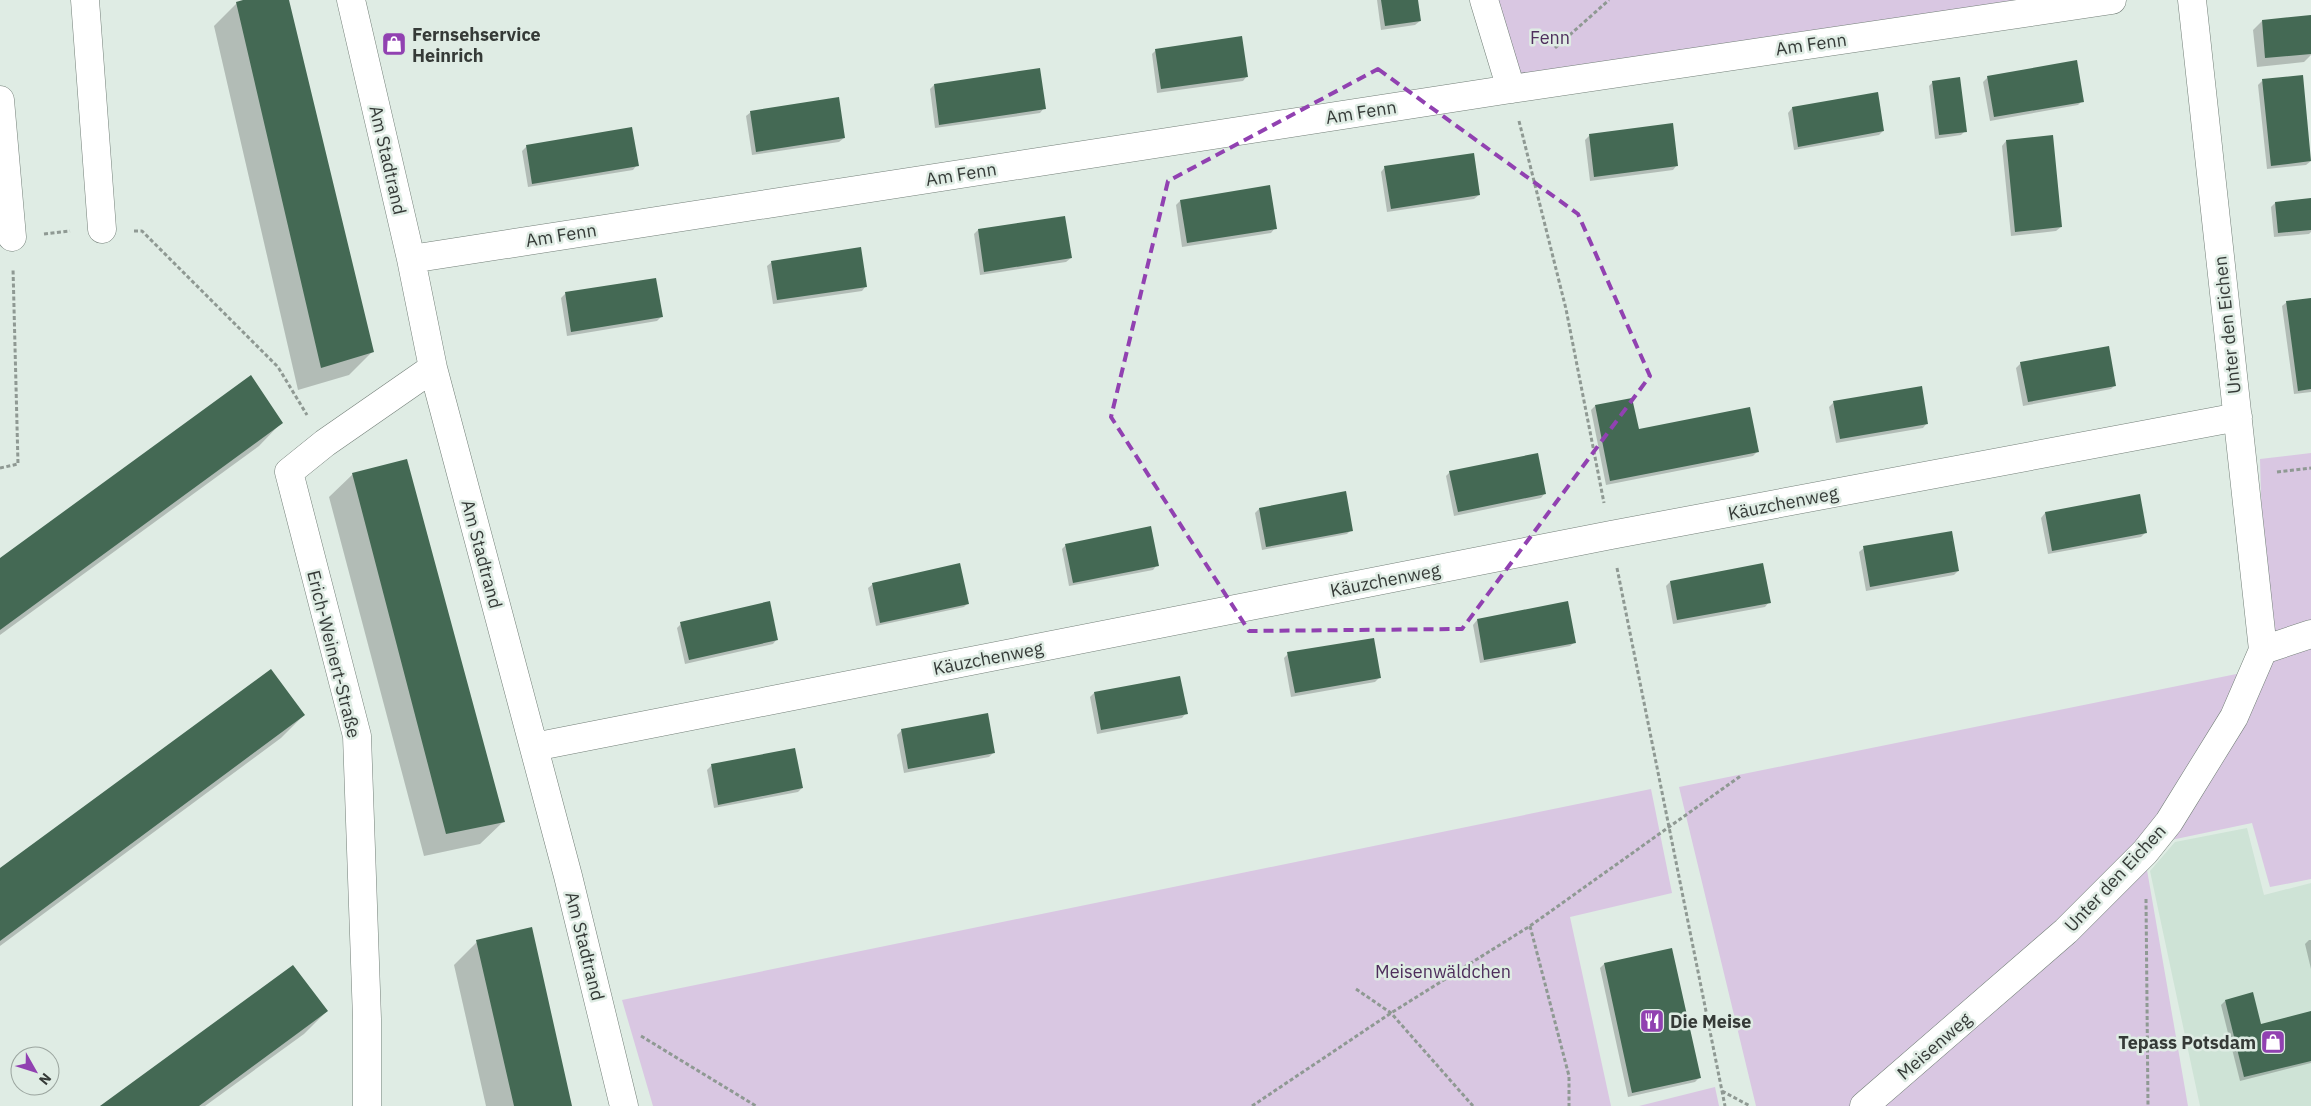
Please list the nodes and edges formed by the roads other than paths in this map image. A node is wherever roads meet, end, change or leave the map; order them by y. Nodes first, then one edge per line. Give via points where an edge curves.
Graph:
1 (85, 0) edge
2 (351, 0) edge
3 (1484, 0) edge
4 (2112, 0) edge
5 (2192, 0) edge
6 (1511, 89) junction
7 (0, 100) edge
8 (102, 229) road end
9 (12, 237) road end
10 (411, 258) junction
11 (433, 368) junction
12 (2238, 417) junction
13 (2311, 634) edge
14 (2263, 650) junction
15 (534, 748) junction
16 (2004, 985) joint
17 (367, 1106) edge
18 (624, 1106) edge
19 (1864, 1106) edge

1 - 8 street
2 - 10 street, Am Stadtrand
3 - 6 street
4 - 6 street, Am Fenn
5 - 12 street, Unter den Eichen
6 - 10 street, Am Fenn
7 - 9 street
10 - 11 street, Am Stadtrand
11 - 15 street, Am Stadtrand
11 - 17 street, Erich-Weinert-Straße via 289,472 357,736
12 - 14 street, Unter den Eichen
12 - 15 street, Käuzchenweg via 1611,535
13 - 14 street
14 - 16 street, Unter den Eichen via 2234,717 2169,822 2145,852 2066,931
15 - 18 street, Am Stadtrand
16 - 19 street, Meisenweg

